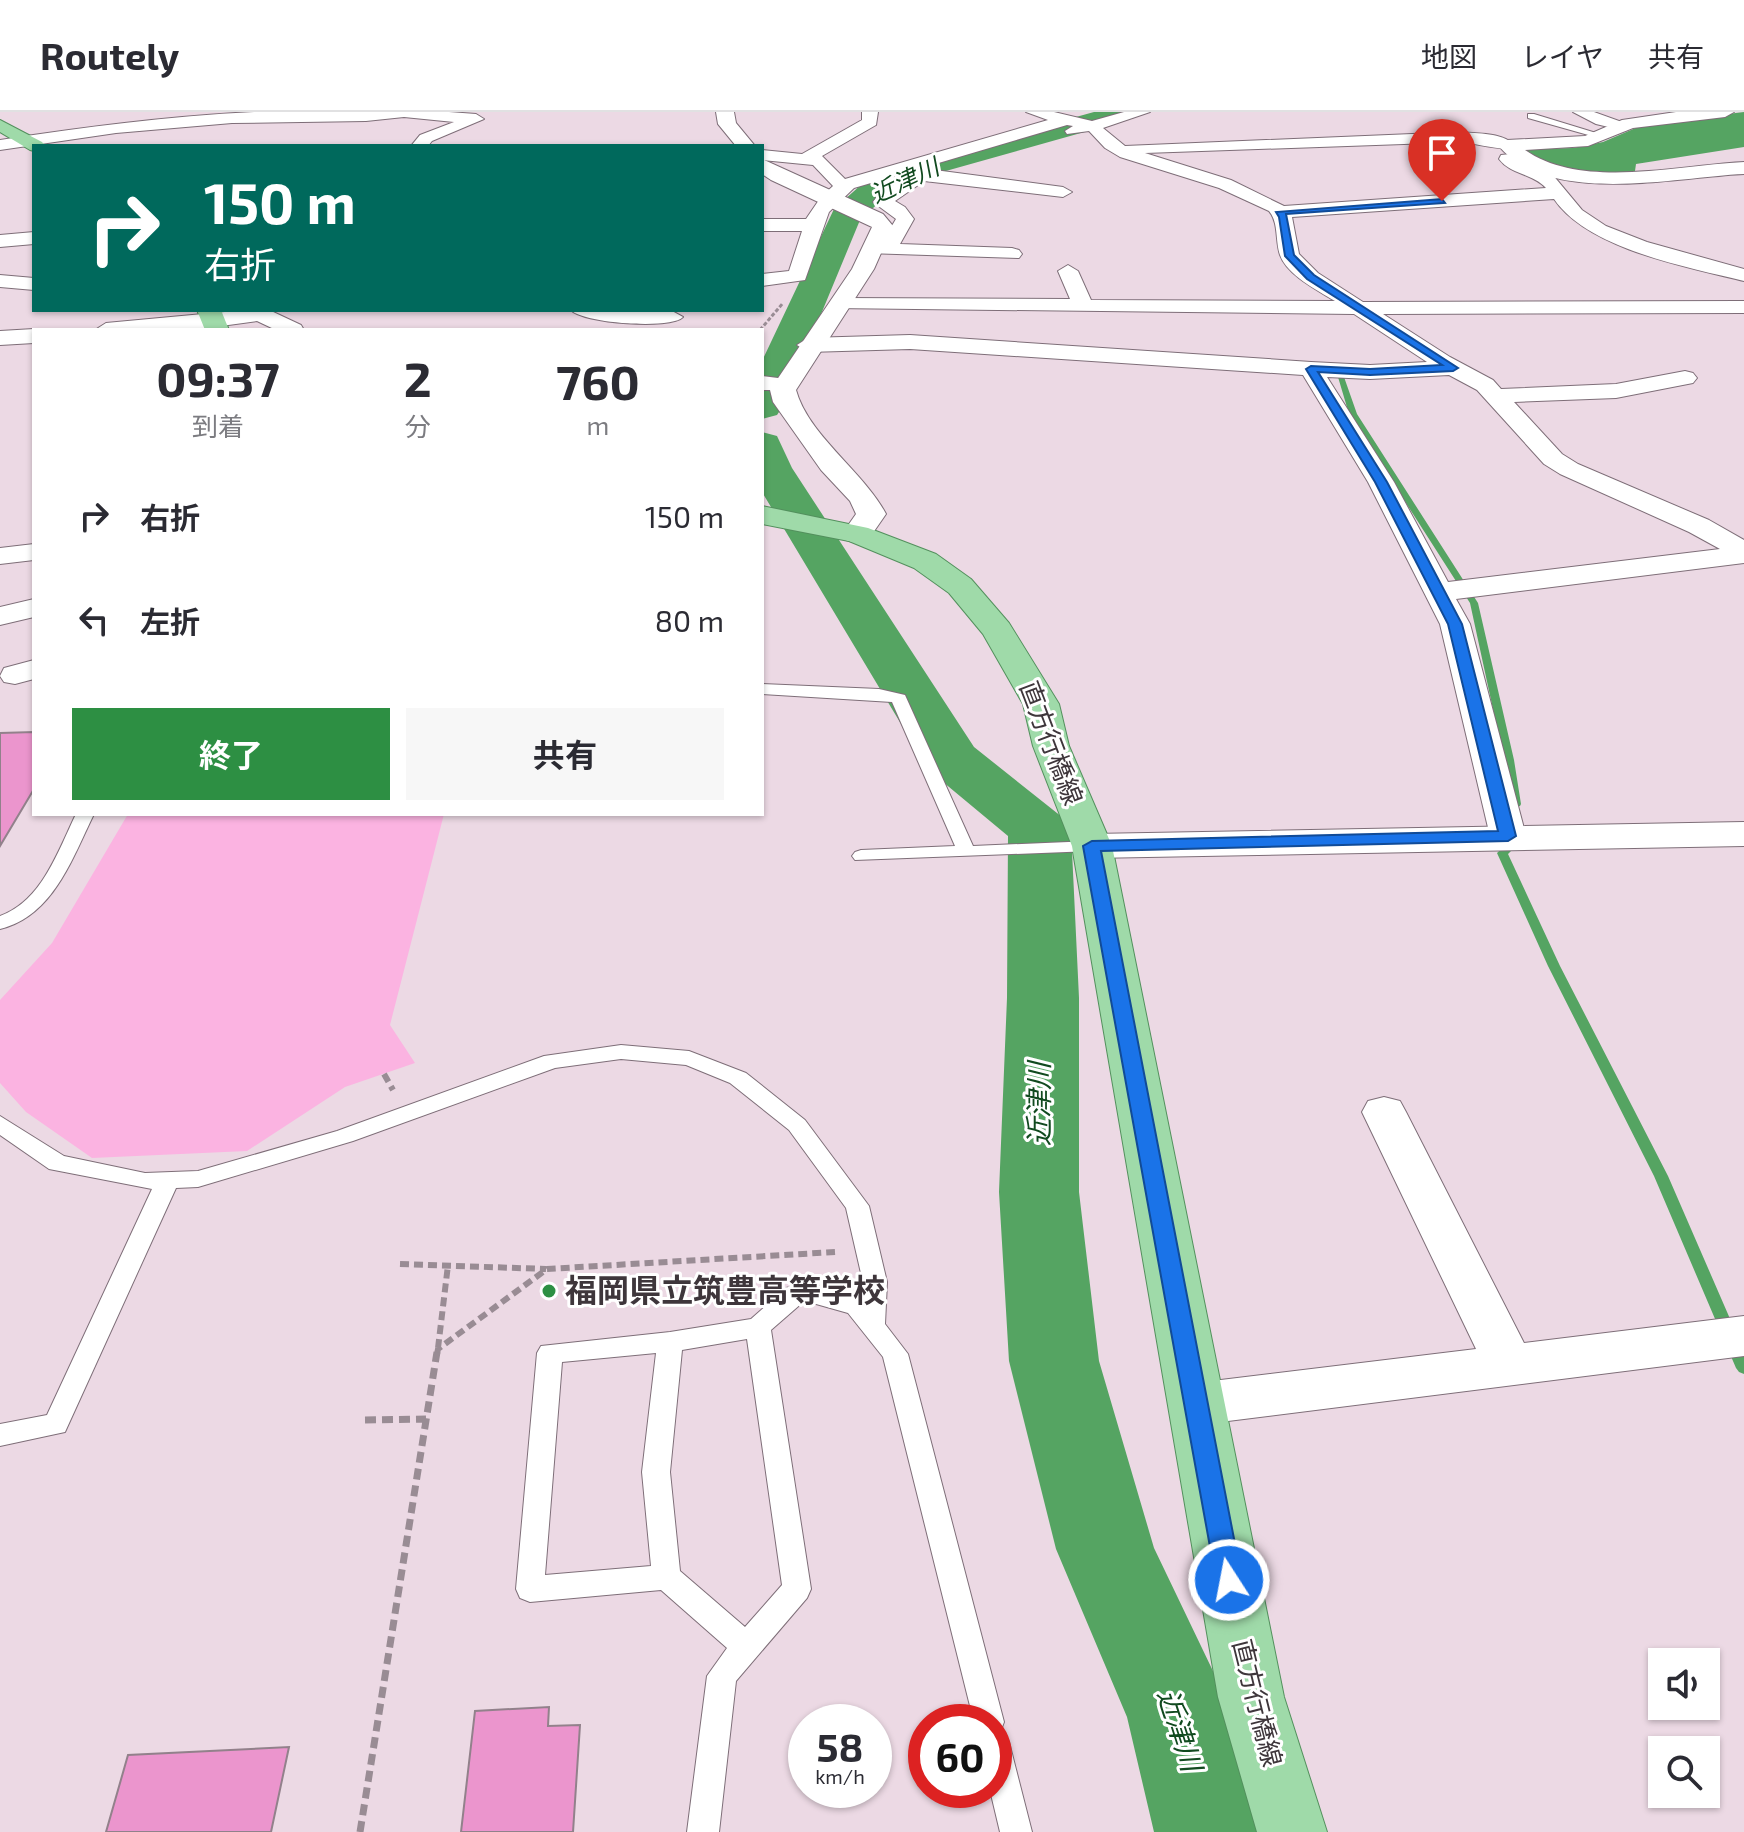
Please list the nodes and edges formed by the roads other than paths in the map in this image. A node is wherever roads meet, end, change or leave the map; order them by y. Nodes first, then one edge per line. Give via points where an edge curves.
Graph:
1 (150, 112) edge
2 (408, 112) edge
3 (725, 112) edge
4 (870, 112) edge
5 (1034, 112) edge
6 (1142, 112) edge
7 (1581, 112) edge
8 (1725, 112) edge
9 (1531, 116) dead end
10 (1094, 119) edge
11 (1070, 120) junction
12 (0, 125) edge
13 (128, 125) junction
14 (1625, 126) junction
15 (1602, 136) junction
16 (1370, 138) junction
17 (158, 141) dead end
18 (31, 144) edge
19 (421, 144) edge
20 (744, 144) edge
21 (0, 145) edge
22 (1119, 150) junction
23 (0, 155) edge
24 (1402, 155) dead end
25 (1506, 156) junction
26 (808, 157) junction
27 (1267, 159) dead end
28 (32, 161) edge
29 (764, 165) edge
30 (1744, 168) edge
31 (1175, 171) junction
32 (922, 176) junction
33 (838, 192) junction
34 (1063, 192) dead end
35 (1557, 193) junction
36 (1280, 212) junction
37 (764, 225) edge
38 (811, 225) junction
39 (0, 241) edge
40 (30, 243) edge
41 (873, 249) junction
42 (1012, 254) dead end
43 (1068, 271) dead end
44 (1744, 275) edge
45 (764, 280) edge
46 (0, 281) edge
47 (32, 284) edge
48 (840, 304) junction
49 (1083, 306) junction
50 (1744, 307) edge
51 (1363, 308) junction
52 (597, 312) edge
53 (672, 319) edge
54 (213, 321) edge
55 (130, 328) edge
56 (289, 328) edge
57 (32, 336) edge
58 (0, 338) edge
59 (808, 345) junction
60 (1453, 368) junction
61 (1311, 369) junction
62 (1685, 378) dead end
63 (774, 384) edge
64 (1495, 396) junction
65 (764, 515) edge
66 (857, 534) junction
67 (32, 552) edge
68 (1744, 554) edge
69 (0, 556) edge
70 (1438, 592) junction
71 (32, 608) edge
72 (0, 616) edge
73 (764, 689) edge
74 (84, 816) edge
75 (1744, 834) edge
76 (1508, 836) junction
77 (1090, 846) junction
78 (966, 851) junction
79 (861, 856) dead end
80 (0, 923) edge
81 (1384, 1112) dead end
82 (0, 1124) edge
83 (168, 1180) junction
84 (872, 1326) junction
85 (758, 1327) junction
86 (1734, 1337) edge
87 (670, 1342) junction
88 (1509, 1365) junction
89 (1196, 1404) junction
90 (0, 1435) edge
91 (666, 1577) junction
92 (747, 1647) junction
93 (984, 1704) edge
94 (1010, 1808) edge
95 (703, 1832) edge
96 (1016, 1832) edge
97 (1292, 1832) edge

1 - 13 street
2 - 13 street
2 - 19 street via 476,119
3 - 20 street via 727,124
4 - 26 street via 870,122
5 - 11 street
6 - 10 street
7 - 14 street
8 - 14 street
9 - 15 lane
10 - 11 street
10 - 22 street
10 - 32 street
11 - 33 street via 999,137
12 - 18 main road
13 - 17 street
13 - 18 street
14 - 15 street
15 - 25 street
16 - 22 street
16 - 24 street
16 - 25 street via 1495,140
18 - 21 street
22 - 31 street
23 - 28 street
25 - 30 street via 1585,176
25 - 35 street via 1511,164 1542,174
26 - 29 street
26 - 33 street via 818,160
27 - 31 street
29 - 33 street
31 - 36 street via 1225,184
32 - 34 street
32 - 41 street via 882,202 899,211 908,227 891,243
33 - 38 street
33 - 41 street via 883,226
35 - 36 street
35 - 44 street via 1591,225 1653,250
36 - 51 street via 1290,256 1311,277
37 - 38 street
38 - 45 street via 798,276
39 - 40 street
41 - 42 street
41 - 48 street
43 - 49 street
46 - 47 street
48 - 49 street
48 - 59 street
49 - 51 street
50 - 51 street
51 - 60 street
52 - 53 street
54 - 55 street
54 - 56 street via 260,314
57 - 58 street
59 - 61 street via 910,342 1279,353
59 - 63 street
60 - 61 street
60 - 64 street
61 - 70 street via 1381,482
62 - 64 street via 1616,391
63 - 66 street via 831,464 863,498 871,514
64 - 68 street via 1561,464 1699,526
65 - 66 main road, 直方行橋線
66 - 77 main road, 直方行橋線 via 925,561 960,586 997,630 1041,704 1051,746
67 - 69 street
68 - 70 street
70 - 76 street via 1455,624
71 - 72 street
73 - 78 lane via 899,698
74 - 80 lane via 49,884 17,919
75 - 76 street
76 - 77 street
77 - 78 lane
77 - 89 main road, 直方行橋線
78 - 79 lane
81 - 88 street
82 - 83 lane via 57,1163 145,1181
83 - 84 lane via 198,1179 345,1136 552,1061 621,1052 689,1058 738,1078 797,1125 857,1206 875,1282
83 - 90 lane via 56,1424
84 - 85 lane via 856,1306 809,1293 795,1295
84 - 93 lane via 895,1354
85 - 87 lane
85 - 92 lane via 797,1589
86 - 88 street
87 - 91 lane via 656,1472
87 - 91 lane via 550,1353 530,1589
88 - 89 street
89 - 97 main road, 直方行橋線 via 1251,1697
91 - 92 lane
92 - 95 lane via 722,1676
94 - 96 lane

